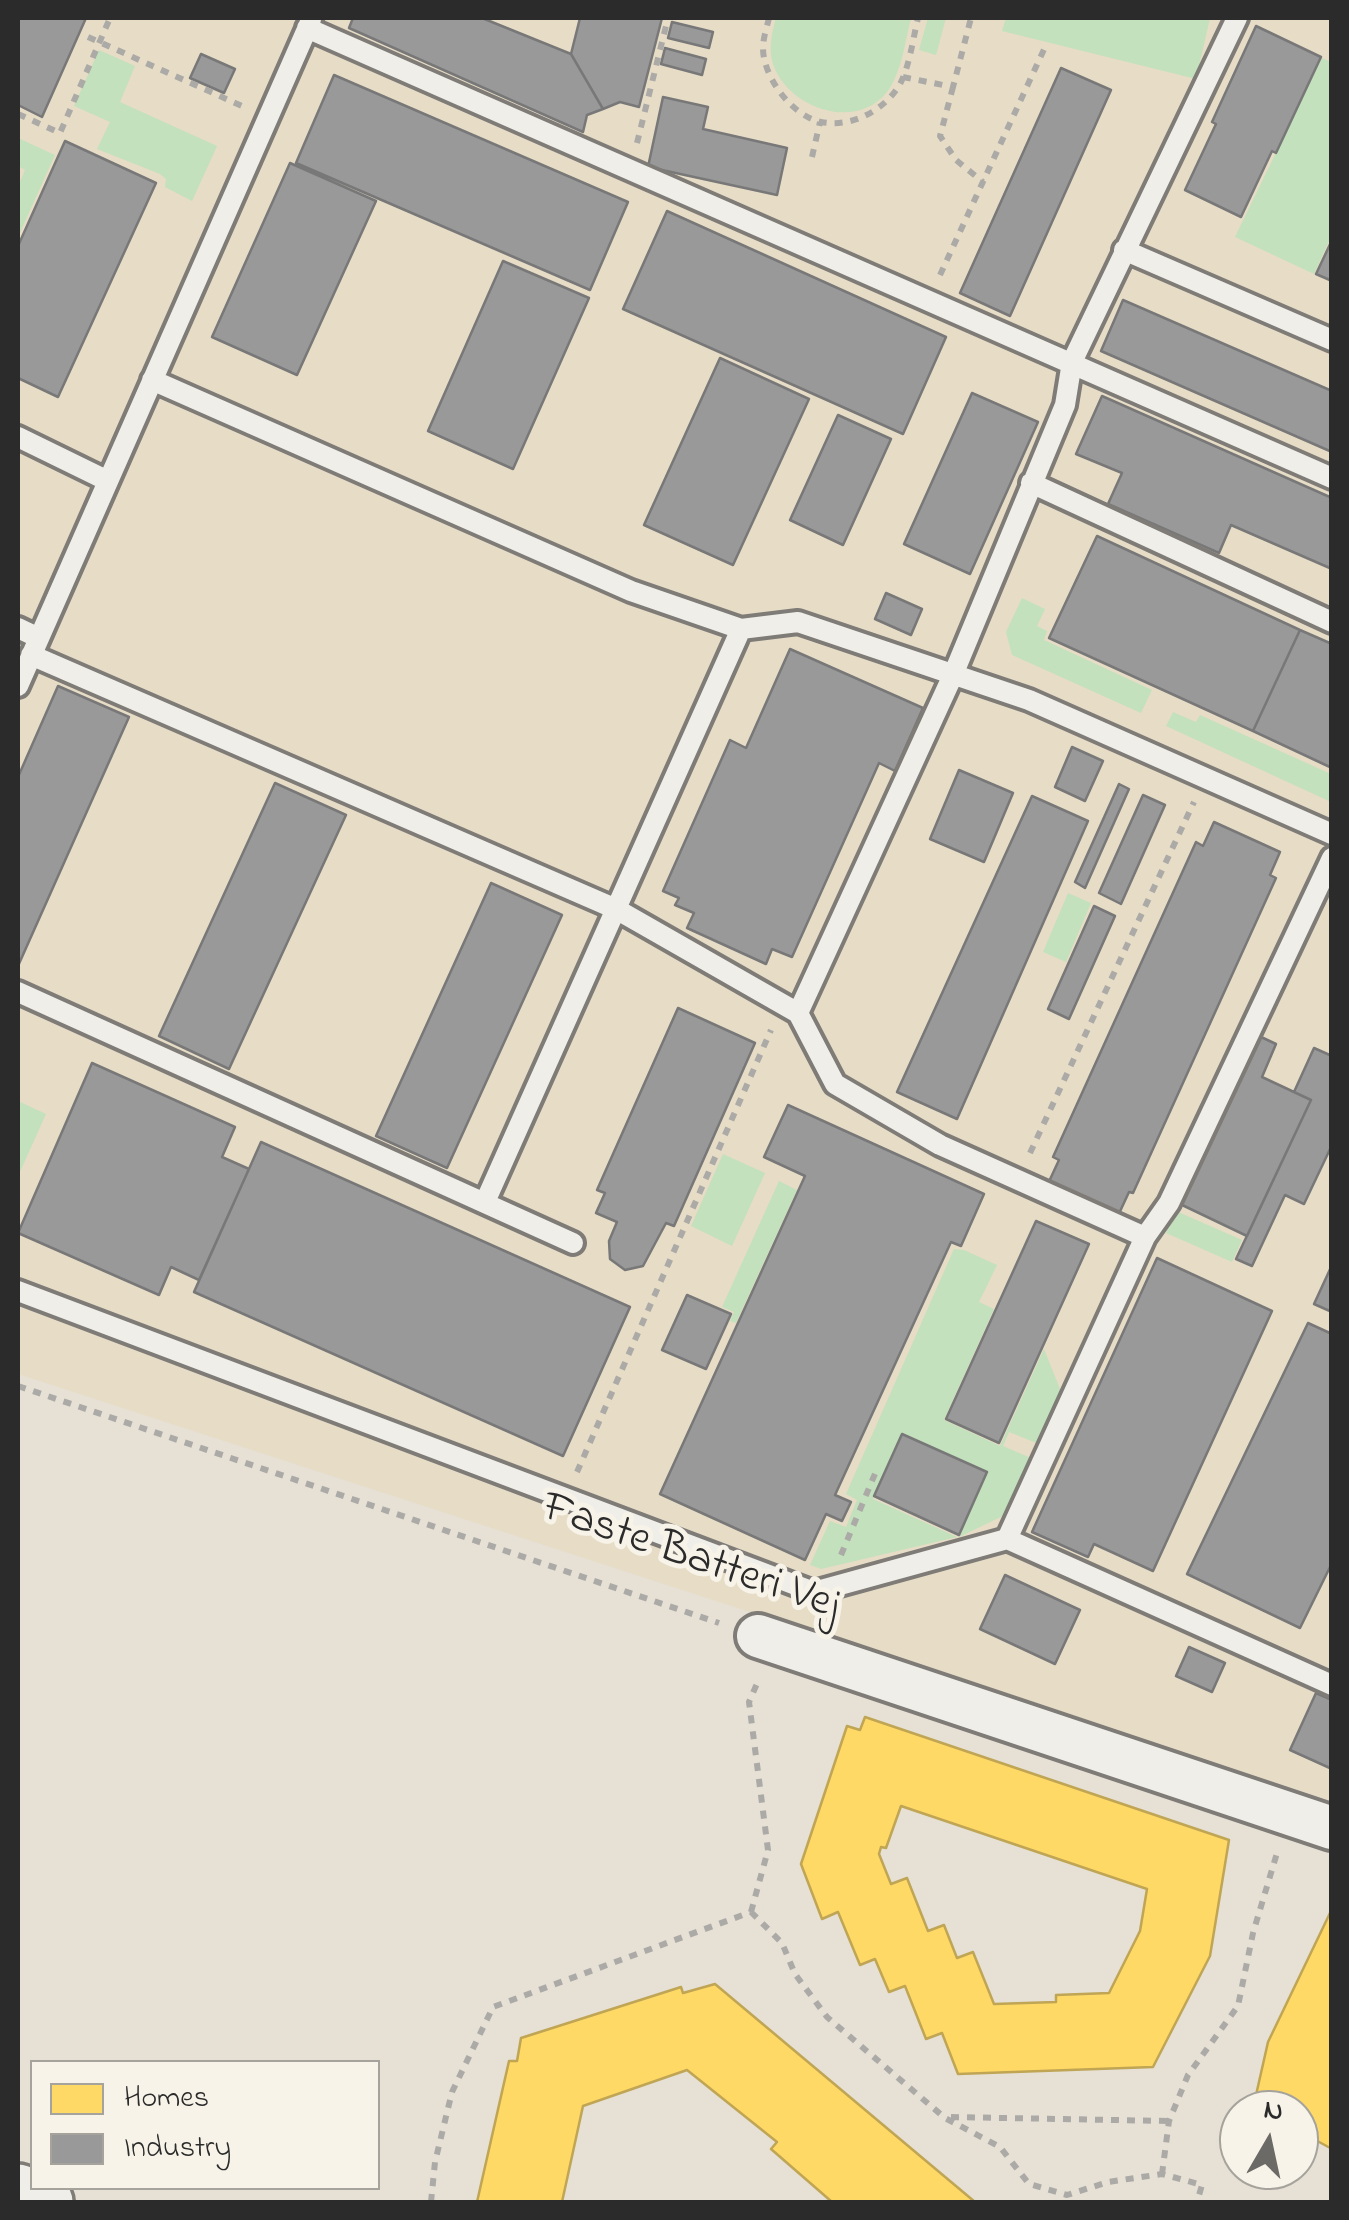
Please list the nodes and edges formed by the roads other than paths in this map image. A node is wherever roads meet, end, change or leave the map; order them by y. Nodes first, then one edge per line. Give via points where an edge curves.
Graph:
1 (1237, 18) edge
2 (309, 23) edge
3 (1124, 250) junction
4 (1332, 340) edge
5 (1072, 362) junction
6 (152, 380) junction
7 (18, 437) edge
8 (1332, 478) edge
9 (108, 481) junction
10 (1031, 483) junction
11 (1332, 622) edge
12 (18, 628) edge
13 (741, 628) junction
14 (35, 646) junction
15 (953, 675) junction
16 (18, 686) edge
17 (1332, 834) edge
18 (1332, 858) edge
19 (616, 909) junction
20 (18, 992) edge
21 (790, 1009) junction
22 (485, 1202) junction
23 (1146, 1236) junction
24 (574, 1244) dead end
25 (18, 1290) edge
26 (1007, 1539) junction
27 (766, 1638) road end
28 (1332, 1684) edge
29 (1332, 1828) edge
30 (18, 2192) edge
31 (45, 2202) edge

1 - 3 lane
2 - 5 lane
2 - 6 lane
3 - 4 lane
3 - 5 lane
5 - 8 lane
5 - 10 lane via 1065,405
6 - 9 lane
6 - 13 lane via 631,591
7 - 9 lane
9 - 14 lane
10 - 11 lane
10 - 15 lane
12 - 14 lane
13 - 15 lane via 798,622
13 - 19 lane
14 - 16 lane
14 - 19 lane
15 - 17 lane via 1029,700
15 - 21 lane
18 - 23 lane via 1169,1204
19 - 21 lane
19 - 22 lane
20 - 22 lane
21 - 23 lane via 836,1084 940,1145
22 - 24 lane
23 - 26 lane
25 - 26 lane via 814,1592
26 - 28 lane
27 - 29 street, Faste Batteri Vej
30 - 31 street

